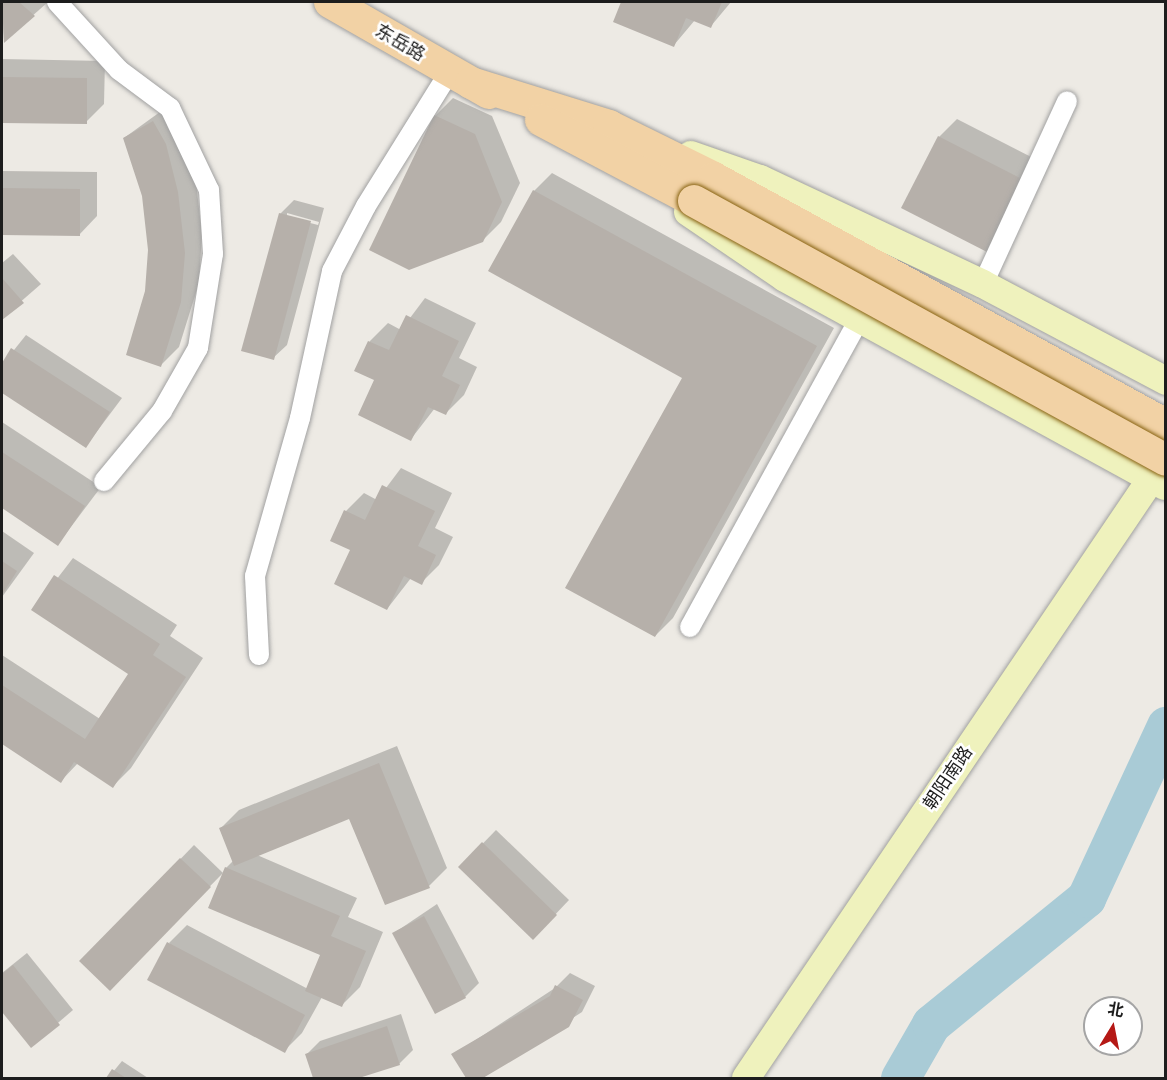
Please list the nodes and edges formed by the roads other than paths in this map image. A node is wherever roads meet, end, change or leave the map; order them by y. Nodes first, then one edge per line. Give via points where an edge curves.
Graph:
1 (57, 2) edge
2 (330, 2) edge
3 (460, 77) junction
4 (1068, 101) dead end
5 (605, 139) junction
6 (704, 189) junction
7 (983, 284) junction
8 (859, 319) junction
9 (1166, 381) edge
10 (1166, 425) edge
11 (1162, 470) edge
12 (104, 481) dead end
13 (690, 627) dead end
14 (260, 655) dead end
15 (746, 1078) edge

1 - 12 street via 119,70 170,108 209,190 213,254 198,348 162,411
2 - 3 main road, 东岳路
3 - 5 main road, 东岳路
3 - 14 street via 366,206 332,271 300,418 255,576
4 - 7 street
5 - 6 main road, 东岳路
5 - 7 street via 760,179
5 - 8 street via 785,278
6 - 10 main road
6 - 11 main road, bridge
7 - 9 street
8 - 11 street
8 - 13 street
11 - 15 street, 朝阳南路

